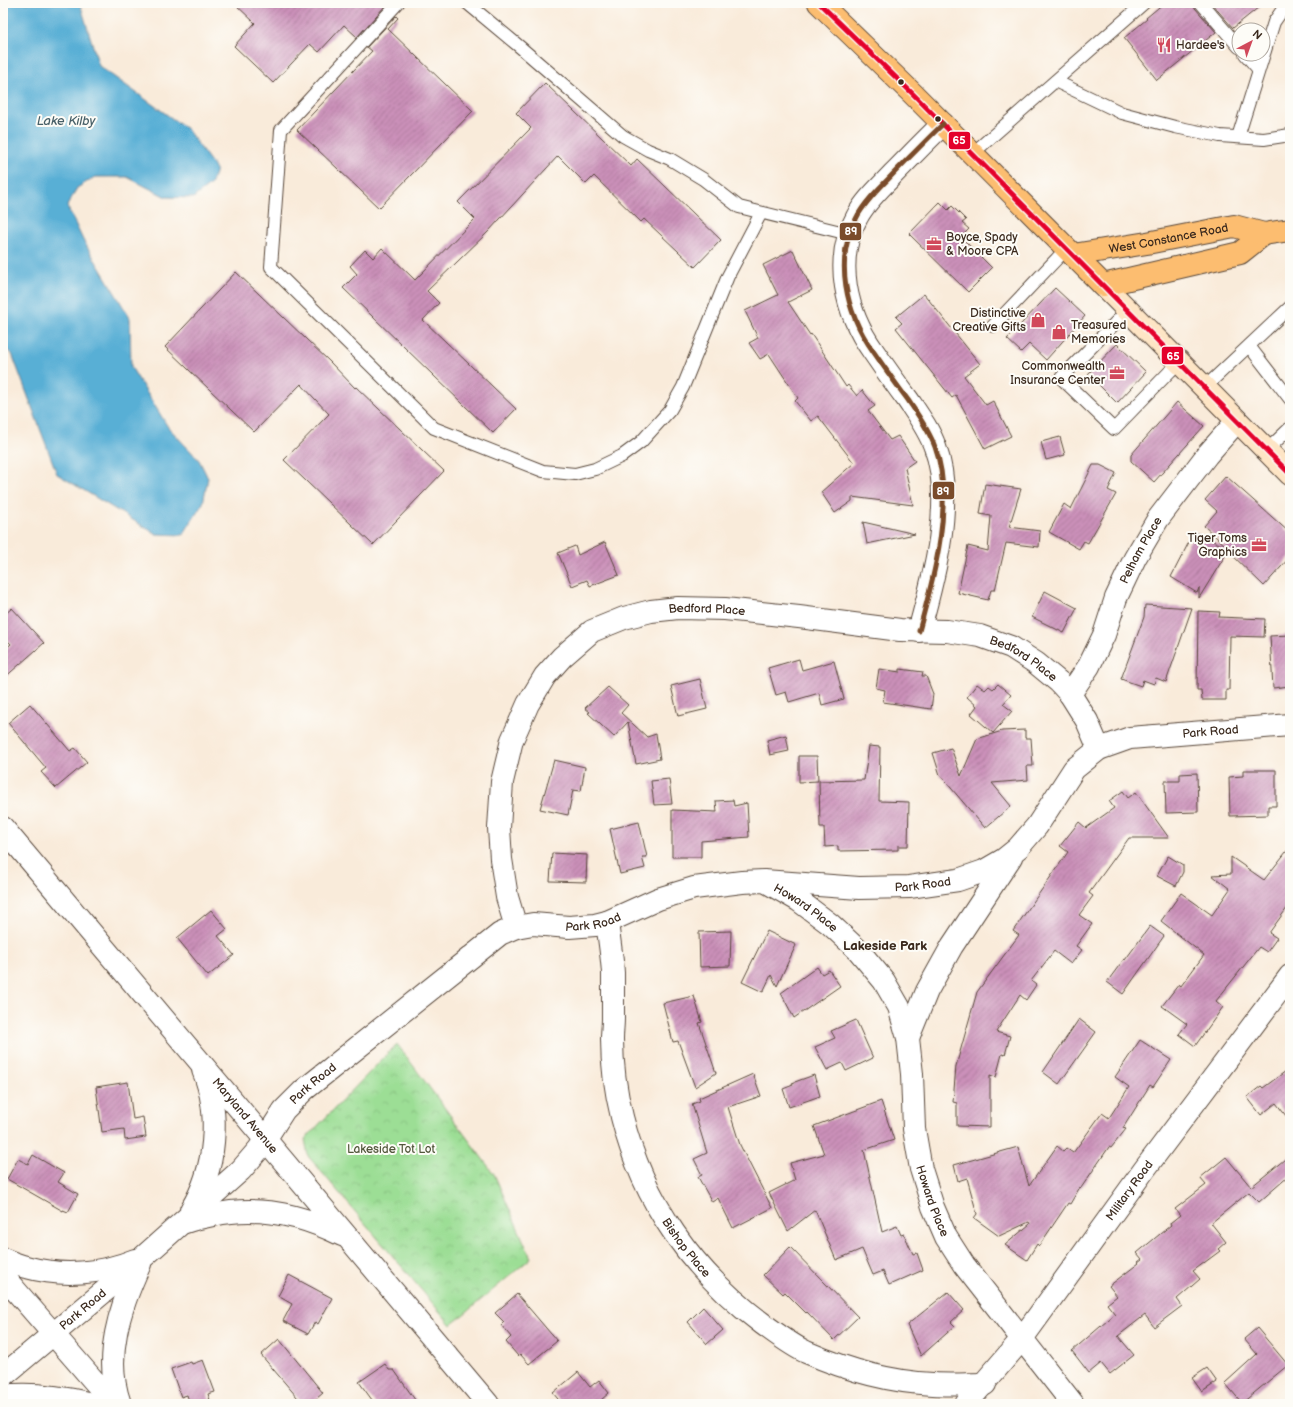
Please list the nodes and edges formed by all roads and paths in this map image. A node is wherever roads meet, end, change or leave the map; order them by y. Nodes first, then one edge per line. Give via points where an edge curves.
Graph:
1 (398, 3) edge
2 (467, 3) edge
3 (819, 3) edge
4 (1144, 3) edge
5 (1201, 3) edge
6 (1290, 3) edge
7 (1231, 38) edge
8 (1252, 62) edge
9 (1259, 70) junction
10 (1054, 81) junction
11 (943, 124) junction
12 (1290, 135) edge
13 (1238, 137) junction
14 (972, 154) junction
15 (760, 213) junction
16 (1290, 230) edge
17 (849, 234) junction
18 (1264, 234) junction
19 (1070, 252) junction
20 (1103, 285) junction
21 (1290, 307) edge
22 (1127, 311) junction
23 (992, 326) dead end
24 (1249, 346) junction
25 (1178, 362) junction
26 (1204, 388) junction
27 (1290, 399) edge
28 (1237, 421) junction
29 (1290, 428) edge
30 (1266, 450) junction
31 (1290, 474) edge
32 (919, 631) junction
33 (1070, 694) junction
34 (1290, 726) edge
35 (1099, 749) junction
36 (3, 828) edge
37 (1018, 848) junction
38 (764, 881) junction
39 (606, 922) junction
40 (516, 927) junction
41 (1290, 976) edge
42 (908, 1038) junction
43 (199, 1061) junction
44 (265, 1140) junction
45 (182, 1222) junction
46 (347, 1237) junction
47 (144, 1256) junction
48 (3, 1259) edge
49 (3, 1276) edge
50 (53, 1334) junction
51 (1021, 1340) junction
52 (3, 1376) edge
53 (985, 1384) junction
54 (3, 1396) edge
55 (92, 1404) edge
56 (114, 1404) edge
57 (120, 1404) edge
58 (488, 1404) edge
59 (966, 1404) edge
60 (1073, 1404) edge

1 - 15 lane via 281,130 271,268 434,428 543,472 575,474 595,470 622,456 641,442 670,410 683,387 728,276
2 - 15 lane via 623,136 703,179 739,207
3 - 11 main road
4 - 10 lane
5 - 7 lane
6 - 9 lane via 1274,22
8 - 9 lane
9 - 13 lane
10 - 13 lane via 1122,113 1174,127
10 - 14 lane
11 - 14 main road
11 - 17 street via 870,197
12 - 13 lane via 1264,139
14 - 19 main road
15 - 17 lane
16 - 18 main road, West Constance Road
17 - 32 street via 844,257 845,284 851,311 862,336 924,423 941,467 941,533
18 - 19 main road, West Constance Road via 1234,226 1148,243
18 - 20 main road via 1240,254
19 - 20 main road
19 - 23 lane
20 - 22 main road
21 - 24 lane
22 - 25 main road
22 - 25 lane via 1061,378 1114,429
24 - 26 lane
24 - 27 lane
25 - 26 main road
26 - 28 main road
28 - 30 main road
28 - 33 street, Pelham Place via 1207,455 1158,519 1135,558 1116,598 1104,635 1089,666
29 - 30 lane
30 - 31 main road
32 - 33 street, Bedford Place via 947,631 980,636 1011,647 1036,663
32 - 40 street, Bedford Place via 799,616 678,608 624,618 592,631 545,676 528,704 512,740 502,782 499,828 507,897
33 - 35 street, Bedford Place via 1087,721
34 - 35 street, Park Road via 1130,738
35 - 37 street, Park Road via 1074,769 1037,826
36 - 43 street, Maryland Avenue
37 - 38 street, Park Road via 984,871 958,880 916,886 860,888
37 - 42 street, Howard Place via 952,946 927,991
38 - 39 street, Park Road via 694,888 658,899
38 - 42 street, Howard Place via 798,900 830,924 859,951 884,981 899,1007
39 - 40 street, Park Road via 569,927 533,924
39 - 53 street, Bishop Place via 613,970 612,1039 622,1117 635,1159 653,1199 681,1243 709,1277 740,1307 805,1352 846,1367 889,1378 932,1384
40 - 44 street, Park Road via 500,934 304,1090 284,1110
41 - 51 street, Military Road via 1144,1170
42 - 51 street, Howard Place via 914,1129 921,1169 933,1207 946,1237 964,1265
43 - 44 street, Maryland Avenue
43 - 45 street via 206,1077 214,1118 213,1146 205,1180 197,1199
44 - 45 street, Park Road via 241,1170
44 - 46 street, Maryland Avenue
45 - 46 street via 214,1214 278,1213 309,1220
45 - 47 street, Park Road
46 - 58 street, Maryland Avenue
47 - 48 street via 127,1264 78,1273 26,1267
47 - 50 street, Park Road
47 - 57 street via 129,1289 117,1327 113,1356 114,1378
49 - 50 street
50 - 52 street, Park Road
50 - 56 street
51 - 53 street, Military Road
51 - 60 street, Howard Place
53 - 59 street, Military Road
54 - 55 street via 40,1395

